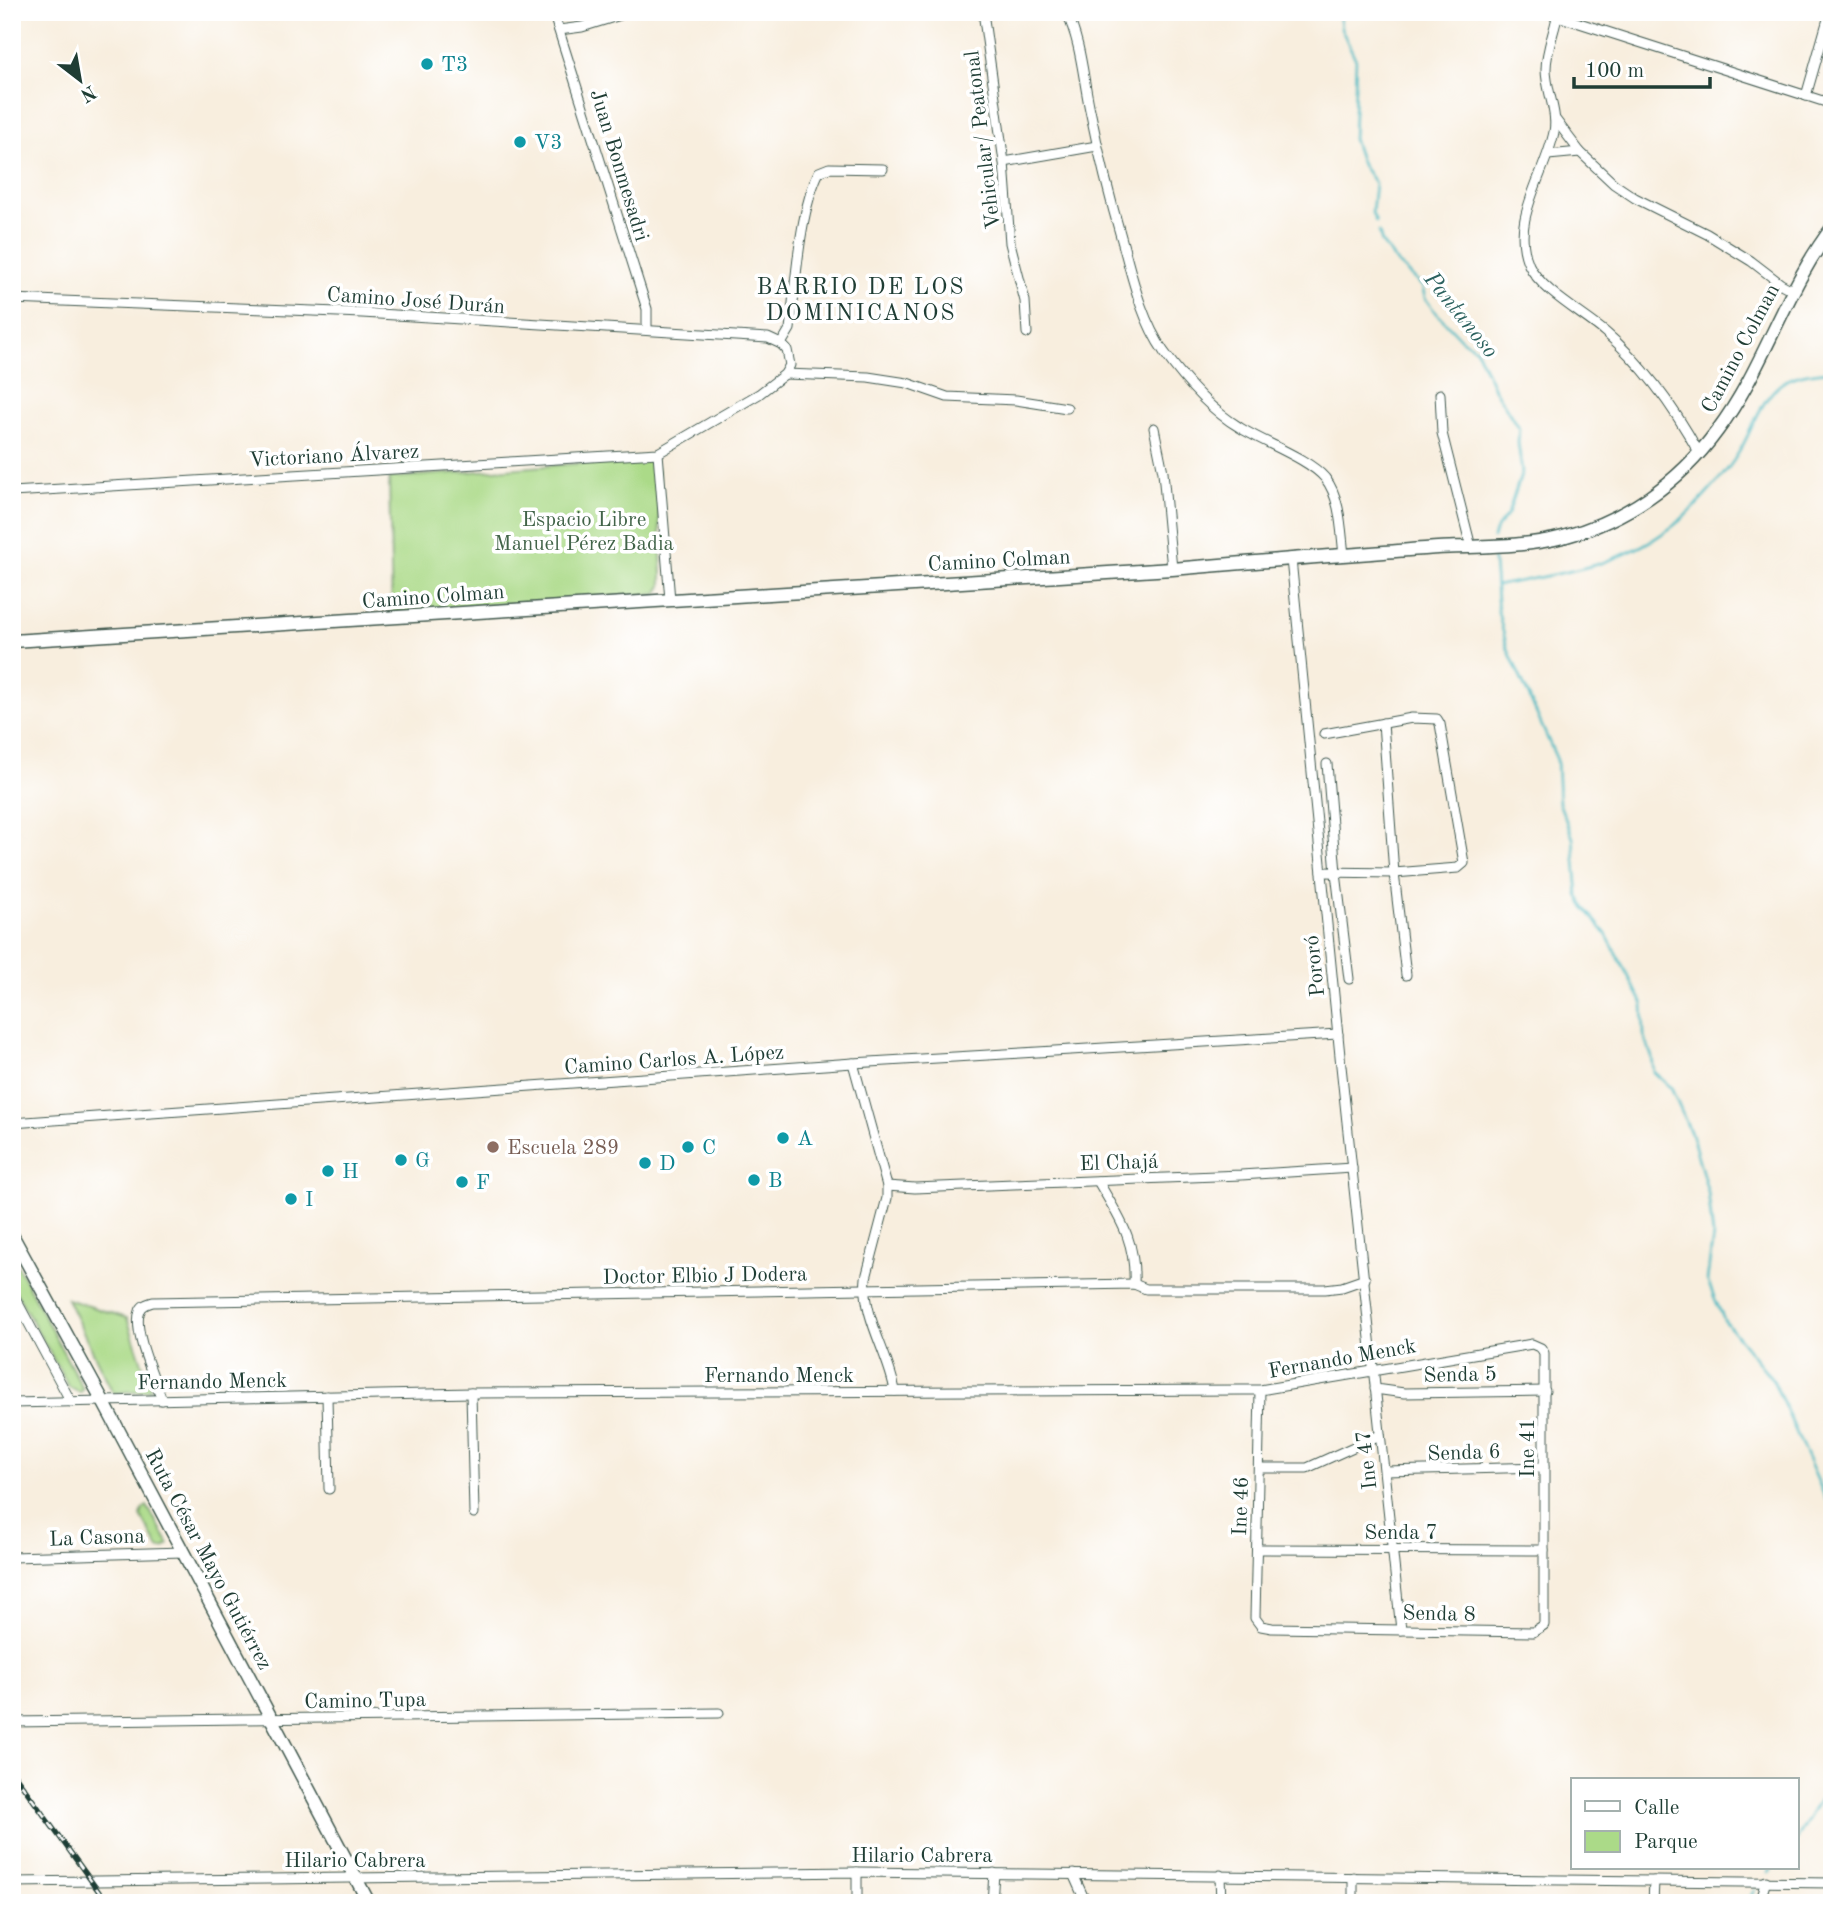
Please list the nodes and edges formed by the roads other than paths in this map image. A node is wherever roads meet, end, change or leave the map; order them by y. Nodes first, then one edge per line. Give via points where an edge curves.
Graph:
1 (553, 12) edge
2 (630, 12) edge
3 (911, 12) edge
4 (983, 12) edge
5 (1058, 12) edge
6 (1066, 12) edge
7 (1545, 12) edge
8 (1830, 12) edge
9 (1558, 15) edge
10 (559, 30) junction
11 (1806, 96) junction
12 (1832, 104) edge
13 (1555, 119) junction
14 (1097, 146) junction
15 (1580, 152) junction
16 (1548, 155) junction
17 (1004, 162) junction
18 (883, 169) dead end
19 (1832, 228) edge
20 (1792, 290) junction
21 (12, 299) edge
22 (647, 330) junction
23 (1027, 333) dead end
24 (781, 344) junction
25 (785, 374) junction
26 (1440, 394) dead end
27 (1067, 408) dead end
28 (1154, 428) dead end
29 (658, 453) junction
30 (1699, 453) junction
31 (12, 492) edge
32 (1471, 547) junction
33 (1345, 555) junction
34 (1291, 559) junction
35 (1172, 569) junction
36 (670, 600) junction
37 (12, 641) edge
38 (1383, 723) junction
39 (1324, 734) dead end
40 (1327, 764) dead end
41 (1322, 872) junction
42 (1336, 873) junction
43 (1394, 873) junction
44 (1406, 975) dead end
45 (1349, 979) dead end
46 (1338, 1034) junction
47 (853, 1063) junction
48 (12, 1123) edge
49 (1352, 1168) junction
50 (1098, 1181) junction
51 (887, 1186) junction
52 (12, 1235) edge
53 (1365, 1279) junction
54 (1134, 1284) junction
55 (866, 1289) junction
56 (12, 1292) edge
57 (1541, 1348) joint
58 (1375, 1370) junction
59 (1375, 1389) junction
60 (1260, 1390) junction
61 (895, 1391) junction
62 (1545, 1391) junction
63 (471, 1393) junction
64 (327, 1396) junction
65 (162, 1400) junction
66 (103, 1401) junction
67 (71, 1402) junction
68 (12, 1403) edge
69 (1380, 1435) junction
70 (1544, 1467) junction
71 (1259, 1468) junction
72 (1385, 1471) junction
73 (329, 1489) dead end
74 (474, 1513) dead end
75 (1257, 1549) junction
76 (1393, 1549) junction
77 (1544, 1550) junction
78 (183, 1552) junction
79 (12, 1557) edge
80 (1258, 1623) joint
81 (1401, 1630) junction
82 (719, 1713) dead end
83 (272, 1719) junction
84 (12, 1722) edge
85 (857, 1872) junction
86 (994, 1873) junction
87 (1073, 1874) junction
88 (1220, 1875) junction
89 (355, 1876) junction
90 (1353, 1877) junction
91 (1654, 1881) junction
92 (1766, 1881) junction
93 (12, 1882) edge
94 (1832, 1884) edge
95 (369, 1903) edge
96 (857, 1903) edge
97 (992, 1903) edge
98 (1086, 1903) edge
99 (1221, 1903) edge
100 (1353, 1903) edge
101 (1653, 1903) edge
102 (1759, 1903) edge

1 - 10 street, Juan Bonmesadri
2 - 10 street
3 - 4 street
4 - 5 street
4 - 17 street, Vehicular/ Peatonal
6 - 14 street
7 - 9 street
8 - 11 street
9 - 11 street
9 - 13 street via 1546,66
10 - 22 street, Juan Bonmesadri via 647,309
11 - 12 street
13 - 15 street
13 - 16 street
14 - 17 street
14 - 33 street via 1135,289 1160,346 1202,399 1229,421 1326,479 1338,510
15 - 16 street
15 - 20 street via 1623,190 1707,234
16 - 30 street via 1524,220 1522,244 1530,266 1538,279 1605,332 1654,382
17 - 23 street, Vehicular/ Peatonal via 1014,264 1025,301
18 - 24 street via 829,168 819,172 806,213 790,329
19 - 20 street, Camino Colman
20 - 30 street, Camino Colman via 1740,397
21 - 22 street, Camino José Durán
22 - 24 street, Camino José Durán via 768,338
24 - 25 street via 789,357
25 - 27 street via 868,377 907,383 947,397
25 - 29 street
26 - 32 street via 1442,433
28 - 35 street
29 - 31 street, Victoriano Álvarez
29 - 36 street
30 - 32 street, Camino Colman via 1670,483 1612,519 1563,537
32 - 33 street, Camino Colman
33 - 34 street, Camino Colman
34 - 35 street, Camino Colman
34 - 41 street, Pororó
35 - 36 street, Camino Colman
36 - 37 street, Camino Colman
38 - 39 street
38 - 43 street
38 - 43 street via 1433,718 1440,724 1464,855 1458,868
40 - 42 street
41 - 42 street
41 - 46 street, Pororó
42 - 43 street
42 - 45 street
43 - 44 street
46 - 47 street, Camino Carlos A. López
46 - 49 street, Pororó
47 - 48 street, Camino Carlos A. López
47 - 51 street
49 - 50 street, El Chajá
49 - 53 street, Pororó
50 - 51 street, El Chajá
50 - 54 street via 1133,1252
51 - 55 street
52 - 66 street, Ruta César Mayo Gutiérrez
53 - 54 street, Doctor Elbio J Dodera via 1325,1289 1146,1289
53 - 58 street, Pororó
54 - 55 street, Doctor Elbio J Dodera
55 - 61 street
55 - 65 street, Doctor Elbio J Dodera via 153,1302 143,1306 138,1322
56 - 67 street
57 - 58 street, Fernando Menck via 1532,1344
57 - 62 street, Ine 41
58 - 59 street, Ine 47
58 - 60 street, Fernando Menck
59 - 62 street, Senda 5
59 - 69 street, Ine 47
60 - 61 street, Fernando Menck
60 - 71 street, Ine 46
61 - 63 street, Fernando Menck
62 - 70 street, Ine 41
63 - 64 street, Fernando Menck
63 - 74 street
64 - 65 street, Fernando Menck
64 - 73 street
65 - 66 street, Fernando Menck
66 - 67 street, Fernando Menck
66 - 78 street, Ruta César Mayo Gutiérrez
67 - 68 street, Fernando Menck
69 - 71 street via 1307,1468
69 - 72 street, Ine 47
70 - 72 street, Senda 6
70 - 77 street, Ine 41
71 - 75 street, Ine 46
72 - 76 street, Ine 47
75 - 76 street, Senda 7
75 - 80 street, Ine 46
76 - 77 street, Senda 7
76 - 81 street, Ine 47
77 - 81 street, Senda 8 via 1544,1625 1539,1629
78 - 79 street, La Casona
78 - 83 street, Ruta César Mayo Gutiérrez
80 - 81 street, Senda 8 via 1272,1628
82 - 83 street, Camino Tupa
83 - 84 street, Camino Tupa
83 - 89 street, Ruta César Mayo Gutiérrez
85 - 86 street, Hilario Cabrera
85 - 89 street, Hilario Cabrera
85 - 96 street
86 - 87 street, Hilario Cabrera
86 - 97 street
87 - 88 street, Hilario Cabrera
87 - 98 street
88 - 90 street, Hilario Cabrera
88 - 99 street
89 - 93 street, Hilario Cabrera
89 - 95 street, Ruta César Mayo Gutiérrez
90 - 91 street, Hilario Cabrera
90 - 100 street
91 - 92 street, Hilario Cabrera
91 - 101 street
92 - 94 street, Hilario Cabrera
92 - 102 street

